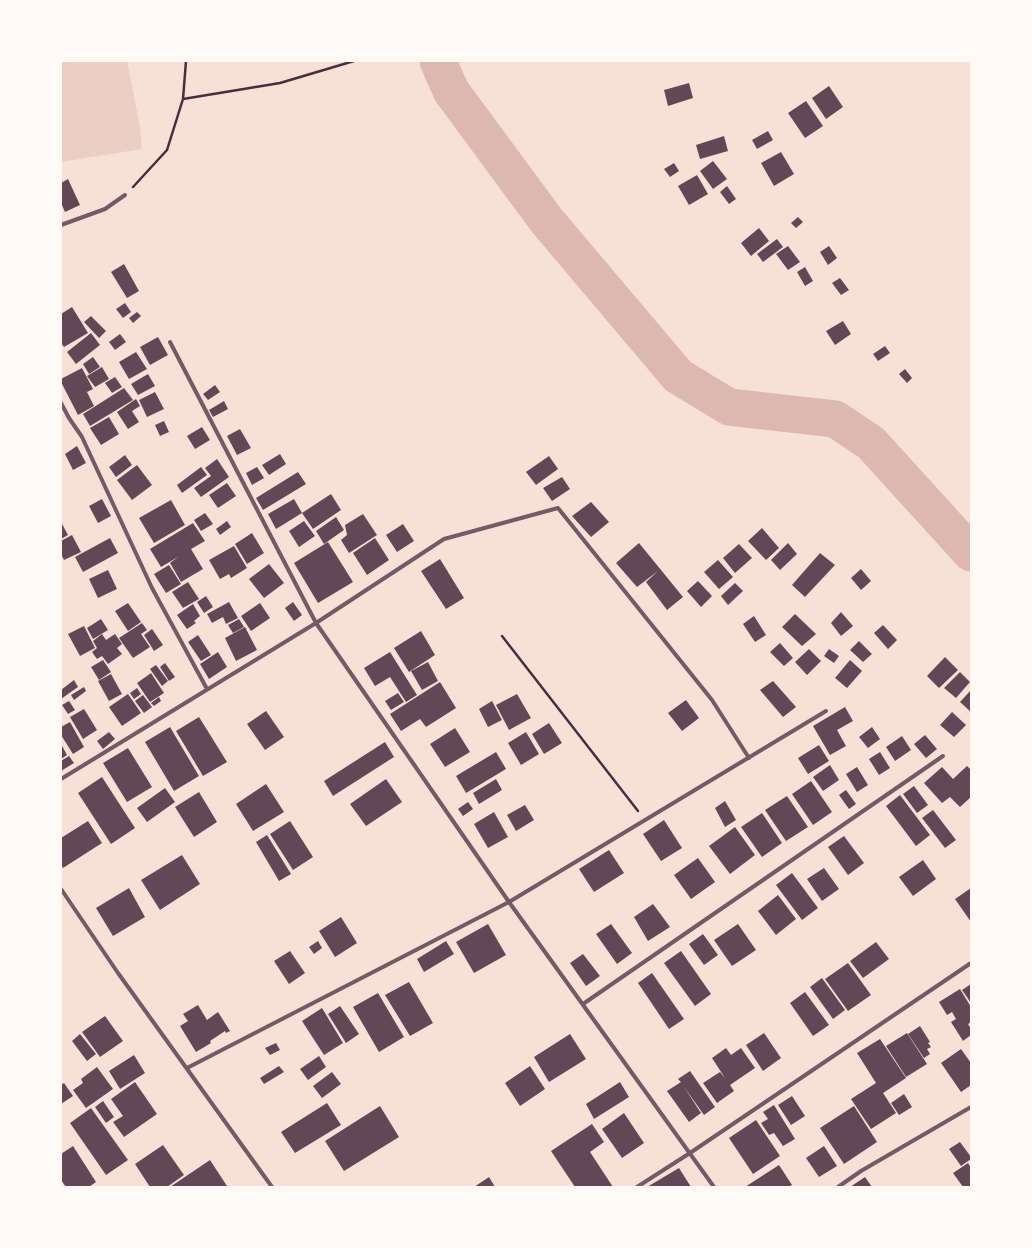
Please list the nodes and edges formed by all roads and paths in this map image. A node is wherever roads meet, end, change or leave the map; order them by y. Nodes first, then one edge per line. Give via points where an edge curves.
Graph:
1 (186, 61) edge
2 (354, 61) edge
3 (183, 99) junction
4 (125, 195) joint
5 (61, 225) edge
6 (170, 342) dead end
7 (61, 403) edge
8 (316, 623) junction
9 (502, 636) dead end
10 (207, 689) junction
11 (826, 712) dead end
12 (943, 756) dead end
13 (749, 758) junction
14 (61, 779) edge
15 (645, 820) junction
16 (61, 889) edge
17 (509, 902) junction
18 (971, 963) edge
19 (583, 1004) junction
20 (187, 1068) junction
21 (971, 1107) edge
22 (690, 1153) junction
23 (272, 1187) edge
24 (637, 1187) edge
25 (714, 1187) edge
26 (838, 1187) edge

1 - 3 path
2 - 3 path via 280,83
3 - 4 path via 167,150
4 - 5 street via 105,209
6 - 8 street
7 - 10 street via 82,437 152,588
8 - 10 street
8 - 13 street via 444,539 558,508 712,700
8 - 17 street
9 - 15 path
10 - 14 street
11 - 13 street
12 - 19 street
13 - 15 street
15 - 17 street
16 - 20 street
17 - 19 street
17 - 20 street
18 - 22 street
19 - 22 street
20 - 23 street
21 - 26 street
22 - 24 street
22 - 25 street

